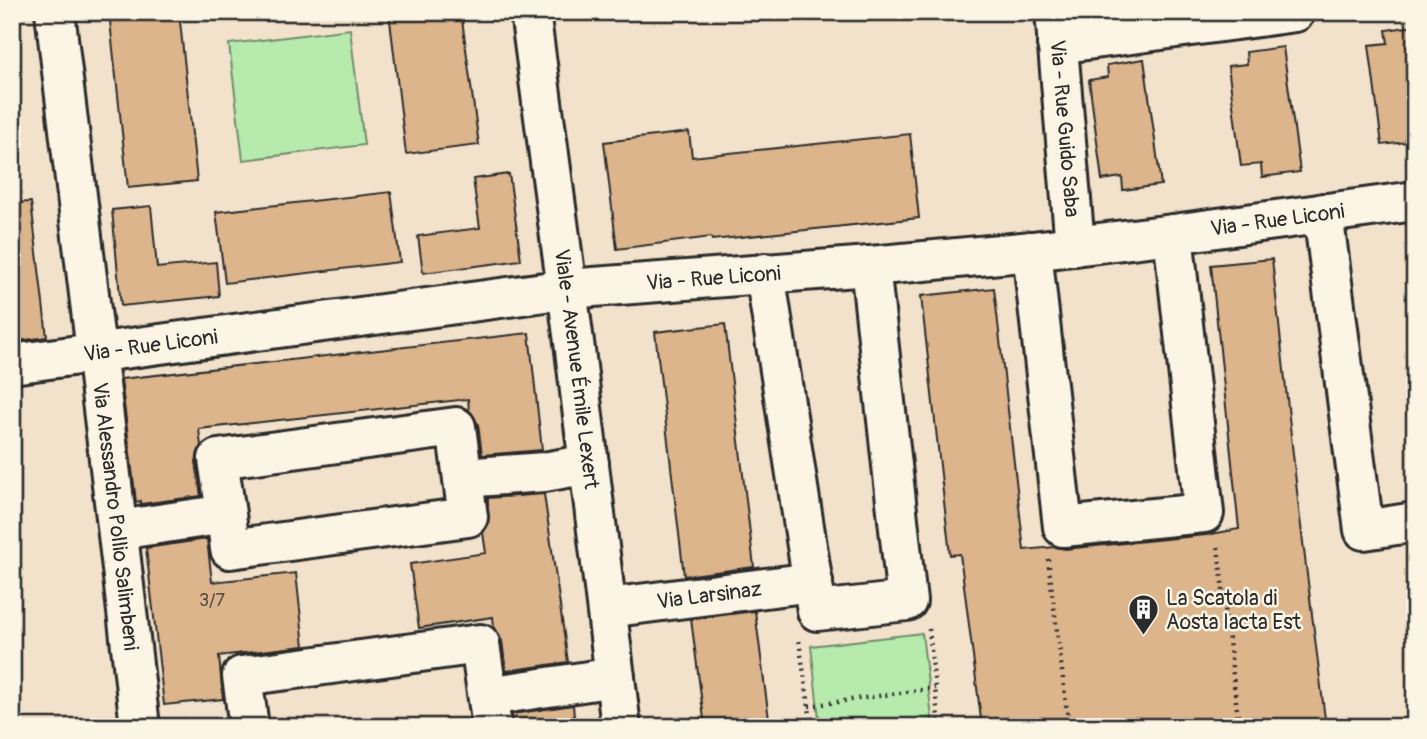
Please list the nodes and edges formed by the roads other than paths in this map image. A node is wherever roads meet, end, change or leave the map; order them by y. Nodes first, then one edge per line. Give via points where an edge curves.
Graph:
1 (55, 12) edge
2 (530, 12) edge
3 (1295, 12) edge
4 (1056, 28) edge
5 (1415, 201) edge
6 (1323, 214) junction
7 (1173, 234) junction
8 (1075, 246) junction
9 (1032, 251) junction
10 (870, 266) junction
11 (765, 273) junction
12 (567, 289) junction
13 (94, 353) junction
14 (12, 364) edge
15 (589, 464) junction
16 (463, 478) junction
17 (226, 514) junction
18 (1415, 522) edge
19 (118, 530) junction
20 (802, 584) junction
21 (607, 608) junction
22 (615, 677) junction
23 (490, 711) edge
24 (241, 726) edge
25 (140, 727) edge
26 (621, 727) edge

1 - 13 street, Via Alessandro Pollio Salimbeni
2 - 12 street, Viale - Avenue Émile Lexert
3 - 4 street
4 - 8 street, Via - Rue Guido Saba
5 - 6 street, Via - Rue Liconi
6 - 7 street, Via - Rue Liconi
6 - 18 street via 1364,530
7 - 8 street, Via - Rue Liconi
7 - 9 street via 1204,513 1063,527
8 - 9 street, Via - Rue Liconi
9 - 10 street, Via - Rue Liconi
10 - 11 street, Via - Rue Liconi
10 - 20 street via 907,601 817,611
11 - 12 street, Via - Rue Liconi
11 - 20 street
12 - 13 street, Via - Rue Liconi
12 - 15 street, Viale - Avenue Émile Lexert
13 - 14 street, Via - Rue Liconi
13 - 19 street, Via Alessandro Pollio Salimbeni
15 - 16 street
15 - 21 street, Viale - Avenue Émile Lexert
16 - 17 street via 468,517 230,549
16 - 17 street via 456,428 218,459
17 - 19 street
19 - 25 street, Via Alessandro Pollio Salimbeni
20 - 21 street, Via Larsinaz
21 - 22 street, Viale - Avenue Émile Lexert
22 - 23 street
22 - 26 street, Viale - Avenue Émile Lexert
23 - 24 street via 481,644 242,676

